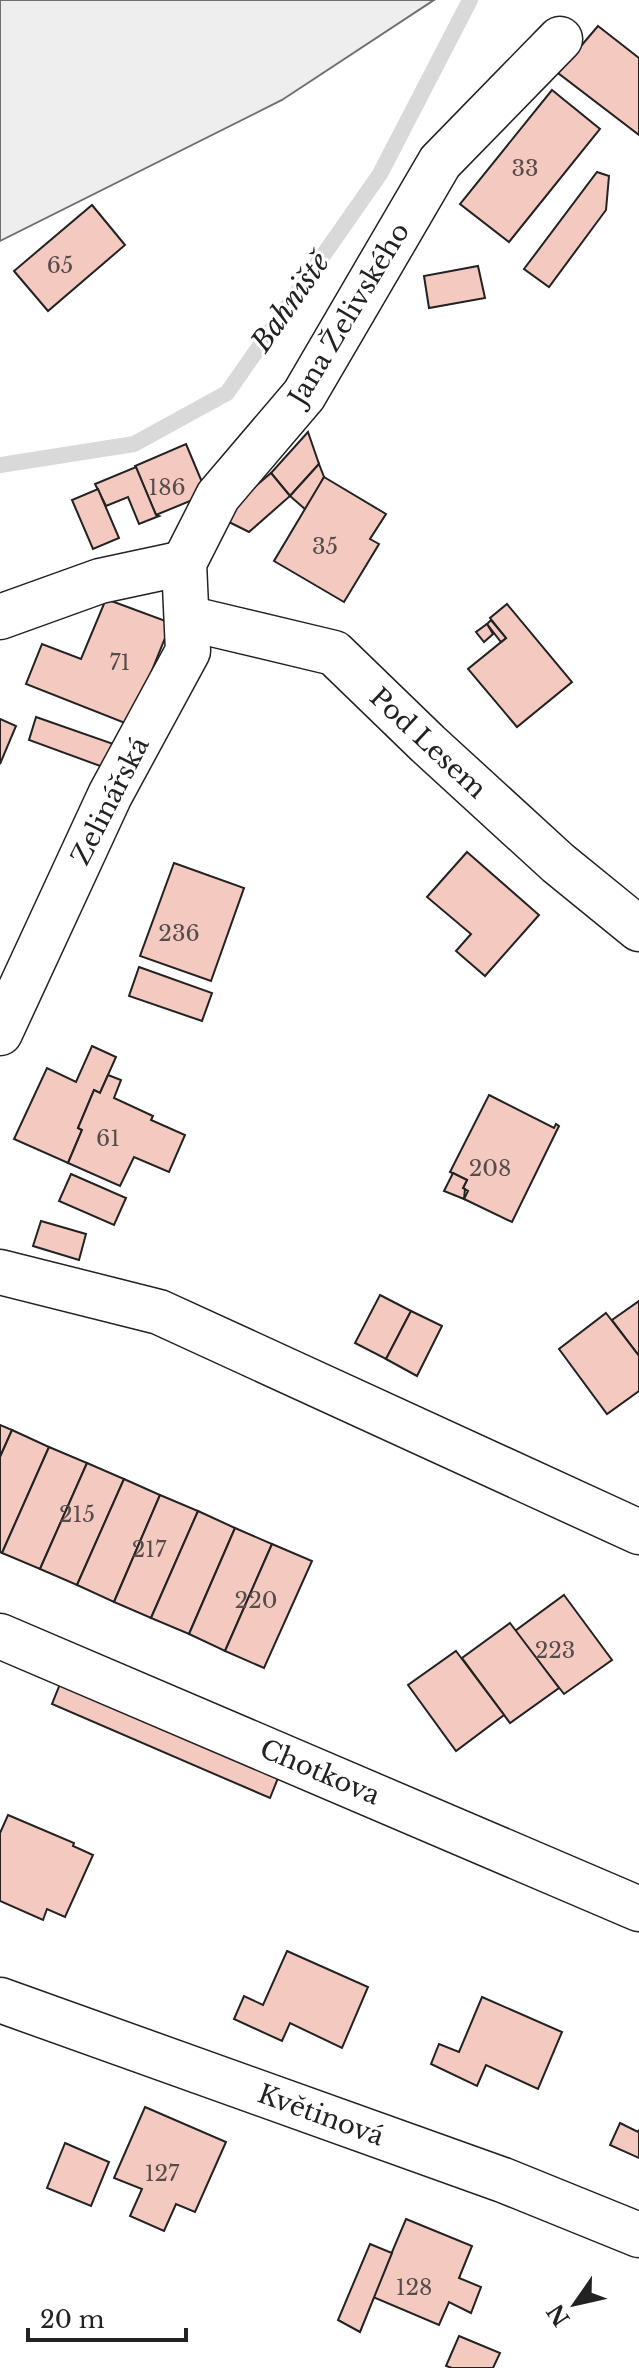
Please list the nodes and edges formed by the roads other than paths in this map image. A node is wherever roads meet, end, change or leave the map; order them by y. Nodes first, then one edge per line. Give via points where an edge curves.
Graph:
1 (560, 39) dead end
2 (184, 563) junction
3 (0, 617) edge
4 (187, 618) junction
5 (639, 929) edge
6 (0, 1033) edge
7 (0, 1272) edge
8 (639, 1532) edge
9 (0, 1636) edge
10 (639, 1909) edge
11 (0, 2000) edge
12 (639, 2235) edge

1 - 2 street, Jana Želivského via 440,162 304,395 218,496
2 - 3 street via 100,581
2 - 4 street, Zelinářská
4 - 5 street, Pod Lesem via 334,653 558,863
4 - 6 street, Zelinářská via 188,651 110,795
7 - 8 street via 159,1312
9 - 10 street, Chotkova
11 - 12 street, Květinová via 503,2180

